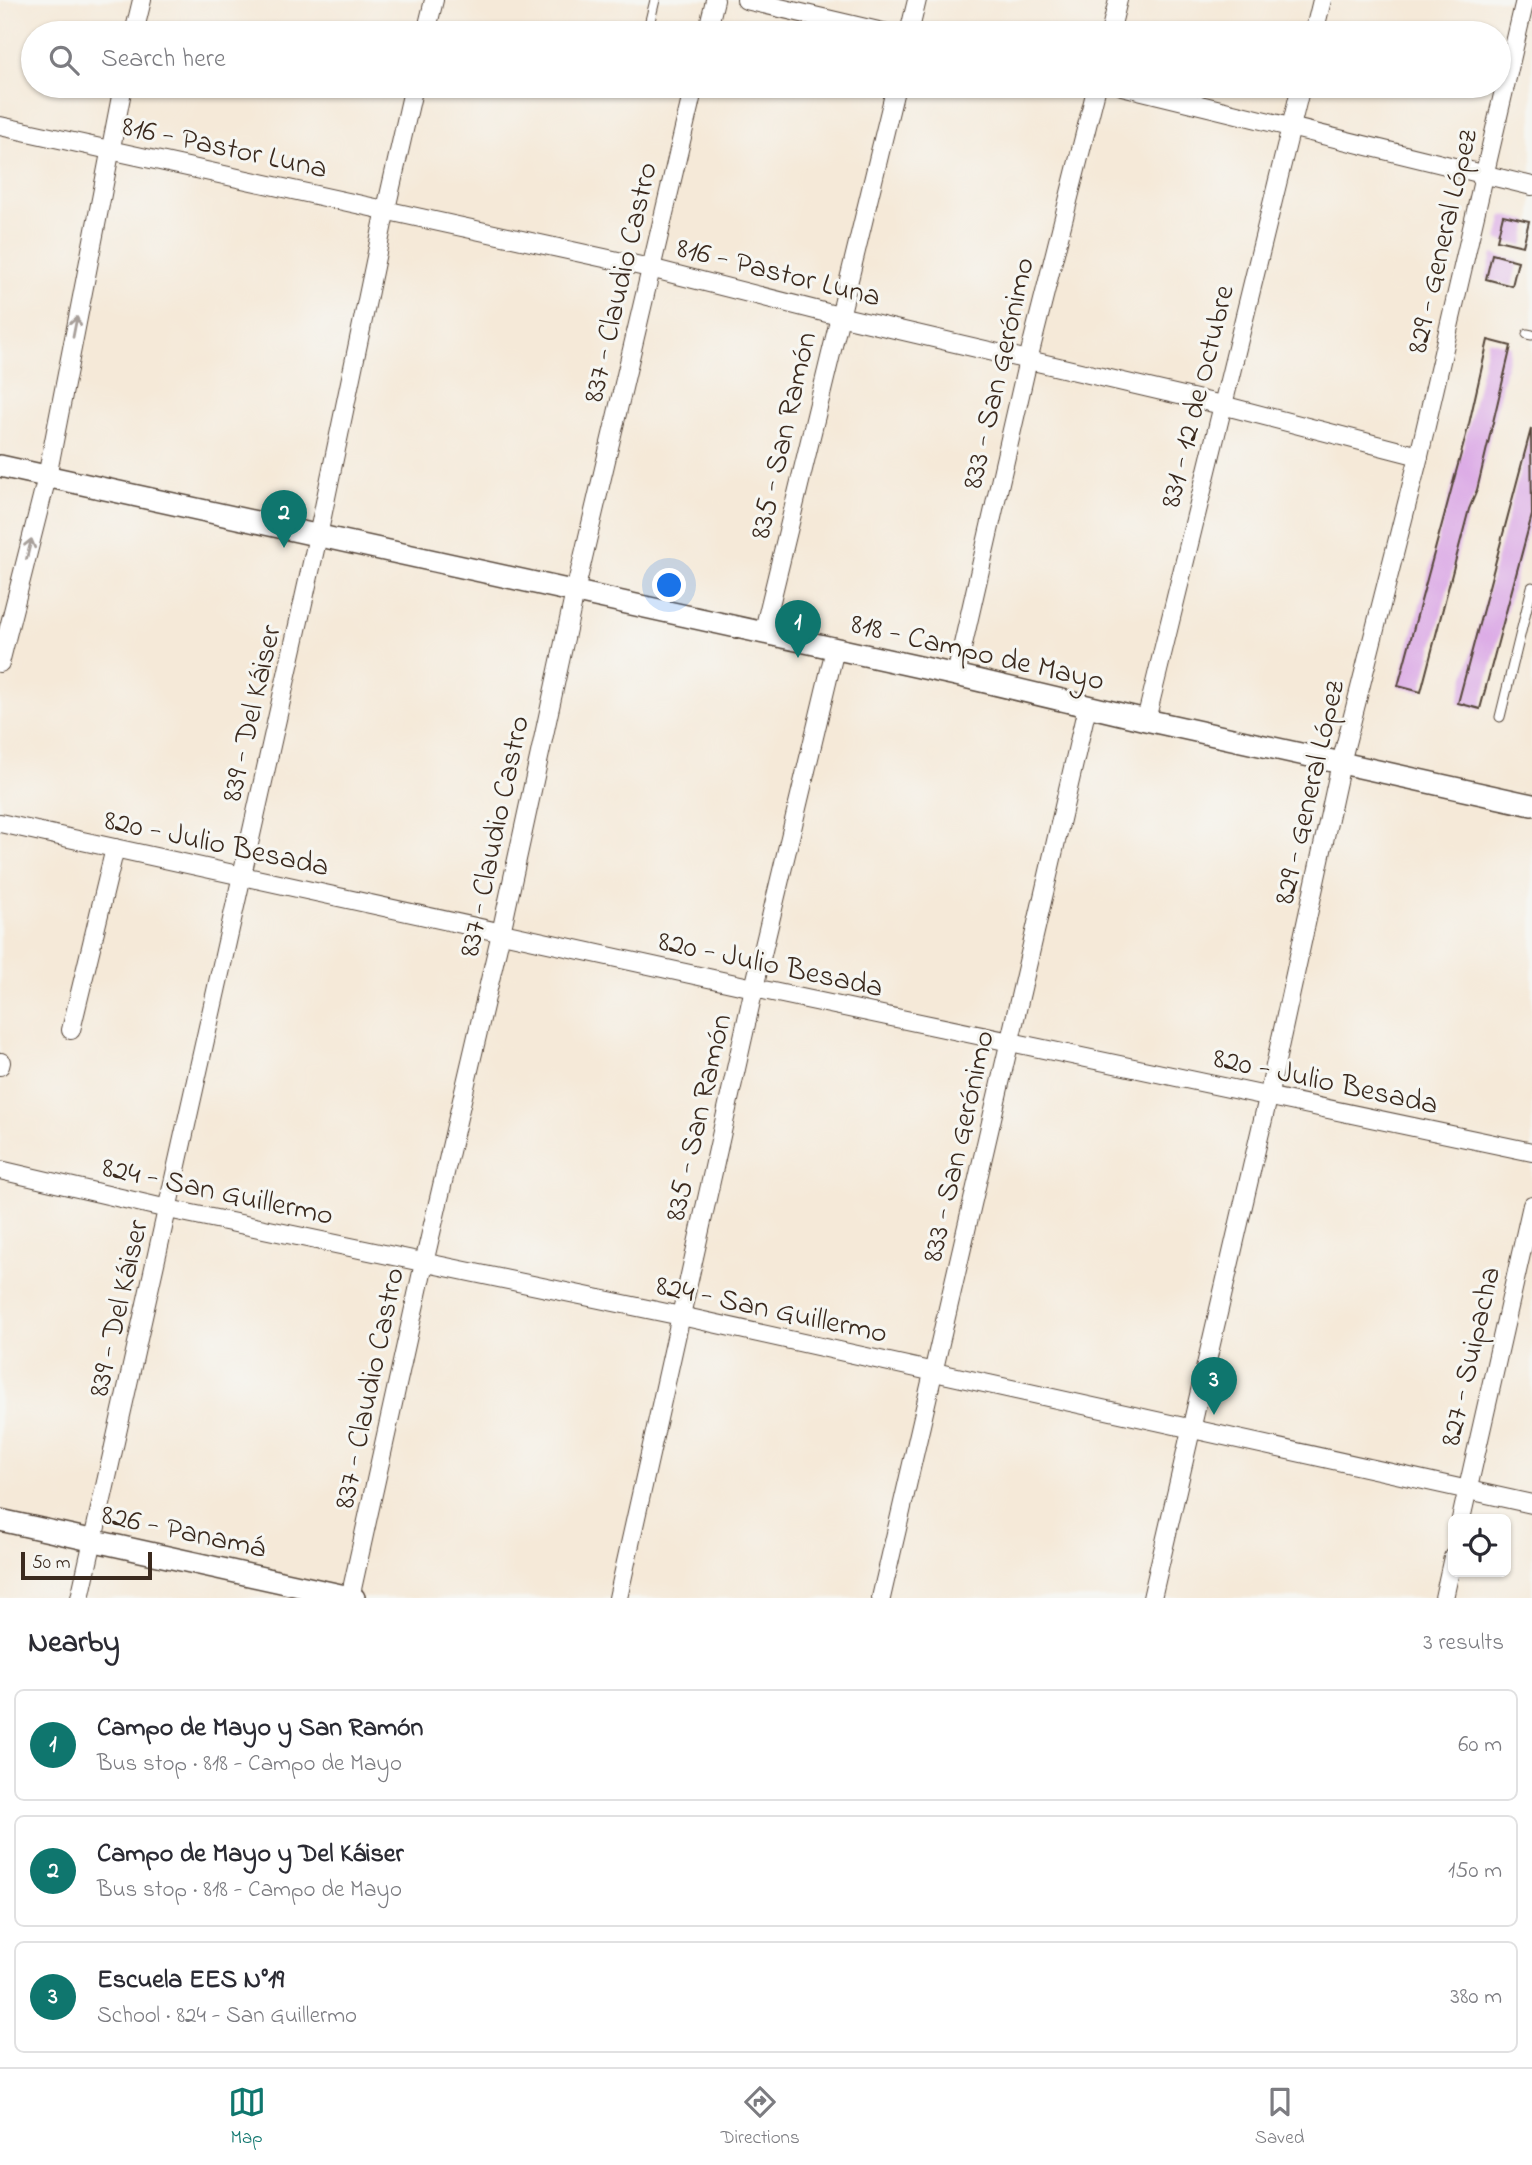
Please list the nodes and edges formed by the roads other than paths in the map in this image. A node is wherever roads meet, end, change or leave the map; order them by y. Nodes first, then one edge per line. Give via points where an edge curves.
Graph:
1 (142, 0) edge
2 (434, 0) edge
3 (655, 0) edge
4 (715, 0) edge
5 (746, 0) edge
6 (917, 0) edge
7 (1118, 0) edge
8 (1322, 0) edge
9 (1525, 0) edge
10 (137, 21) edge
11 (429, 21) edge
12 (650, 21) edge
13 (710, 21) edge
14 (836, 21) edge
15 (912, 21) edge
16 (1113, 21) edge
17 (1317, 21) edge
18 (1511, 62) edge
19 (120, 98) edge
20 (411, 98) edge
21 (691, 98) edge
22 (893, 98) edge
23 (1094, 98) edge
24 (1170, 98) edge
25 (1298, 98) edge
26 (1503, 98) edge
27 (0, 126) edge
28 (1291, 128) junction
29 (109, 150) junction
30 (1486, 174) junction
31 (1532, 186) edge
32 (386, 209) junction
33 (650, 268) junction
34 (839, 316) junction
35 (1028, 360) junction
36 (1222, 405) junction
37 (1419, 456) junction
38 (0, 466) edge
39 (47, 477) junction
40 (318, 537) junction
41 (1532, 587) edge
42 (575, 592) junction
43 (763, 634) junction
44 (835, 649) junction
45 (0, 663) edge
46 (956, 675) junction
47 (1087, 707) junction
48 (1500, 716) dead end
49 (1146, 720) junction
50 (1341, 762) junction
51 (1532, 805) edge
52 (0, 823) edge
53 (115, 848) junction
54 (242, 876) junction
55 (501, 933) junction
56 (754, 988) junction
57 (71, 1030) dead end
58 (1011, 1041) junction
59 (1268, 1098) junction
60 (1532, 1152) edge
61 (0, 1170) edge
62 (1532, 1205) edge
63 (168, 1209) junction
64 (424, 1263) junction
65 (681, 1316) junction
66 (932, 1372) junction
67 (1191, 1429) junction
68 (1468, 1490) junction
69 (1532, 1504) edge
70 (1462, 1514) edge
71 (0, 1520) edge
72 (93, 1540) junction
73 (1449, 1577) edge
74 (80, 1598) edge
75 (352, 1598) edge
76 (618, 1598) edge
77 (881, 1598) edge
78 (1152, 1598) edge
79 (1444, 1598) edge

1 - 10 street
2 - 11 street
3 - 12 lane
4 - 13 street
5 - 14 street
6 - 15 street
7 - 16 street
8 - 17 street
9 - 18 street, 829 - General López
19 - 29 street
20 - 32 street, 839 - Del Káiser
21 - 33 street, 837 - Claudio Castro
22 - 34 street, 835 - San Ramón
23 - 35 street, 833 - San Gerónimo
24 - 28 street
25 - 28 street, 831 - 12 de Octubre
26 - 30 street, 829 - General López
27 - 29 street, 816 - Pastor Luna
28 - 30 street
28 - 36 street, 831 - 12 de Octubre
29 - 32 street, 816 - Pastor Luna
39 -> 29 street
30 - 31 street
30 - 37 street, 829 - General López
32 - 33 street, 816 - Pastor Luna
32 - 40 street, 839 - Del Káiser
33 - 34 street, 816 - Pastor Luna
33 - 42 street, 837 - Claudio Castro
34 - 35 street, 816 - Pastor Luna
34 - 43 street, 835 - San Ramón
35 - 36 street, 816 - Pastor Luna
35 - 46 street, 833 - San Gerónimo
36 - 37 street, 816 - Pastor Luna
36 - 49 street, 831 - 12 de Octubre
37 - 50 street, 829 - General López
38 - 39 street, 818 - Campo de Mayo
39 - 40 street, 818 - Campo de Mayo
45 -> 39 street
40 - 42 street, 818 - Campo de Mayo
40 - 54 street, 839 - Del Káiser
41 - 48 lane
42 - 43 street, 818 - Campo de Mayo
42 - 55 street, 837 - Claudio Castro
43 - 44 street, 818 - Campo de Mayo
44 - 46 street, 818 - Campo de Mayo
44 - 56 street, 835 - San Ramón
46 - 47 street, 818 - Campo de Mayo
47 - 49 street, 818 - Campo de Mayo
47 - 58 street, 833 - San Gerónimo
49 - 50 street, 818 - Campo de Mayo
50 - 51 street, 818 - Campo de Mayo
50 - 59 street, 829 - General López
52 - 53 street, 820 - Julio Besada
53 - 54 street, 820 - Julio Besada
53 - 57 street
54 - 55 street, 820 - Julio Besada
54 - 63 street, 839 - Del Káiser
55 - 56 street, 820 - Julio Besada
55 - 64 street, 837 - Claudio Castro
56 - 58 street, 820 - Julio Besada
56 - 65 street, 835 - San Ramón
58 - 59 street, 820 - Julio Besada
58 - 66 street, 833 - San Gerónimo
59 - 60 street, 820 - Julio Besada
59 - 67 street, 829 - General López
61 - 63 street, 824 - San Guillermo
62 - 68 street, 827 - Suipacha
63 - 64 street, 824 - San Guillermo
63 - 72 street, 839 - Del Káiser
64 - 65 street, 824 - San Guillermo
64 - 75 street, 837 - Claudio Castro
65 - 66 street, 824 - San Guillermo
65 - 76 street, 835 - San Ramón
66 - 67 street, 824 - San Guillermo
66 - 77 street, 833 - San Gerónimo
67 - 68 street, 824 - San Guillermo
67 - 78 street, 829 - General López
68 - 69 street, 824 - San Guillermo
68 - 70 street, 827 - Suipacha
71 - 72 street, 826 - Panamá
72 - 74 street, 839 - Del Káiser
72 - 75 street, 826 - Panamá
73 - 79 street

